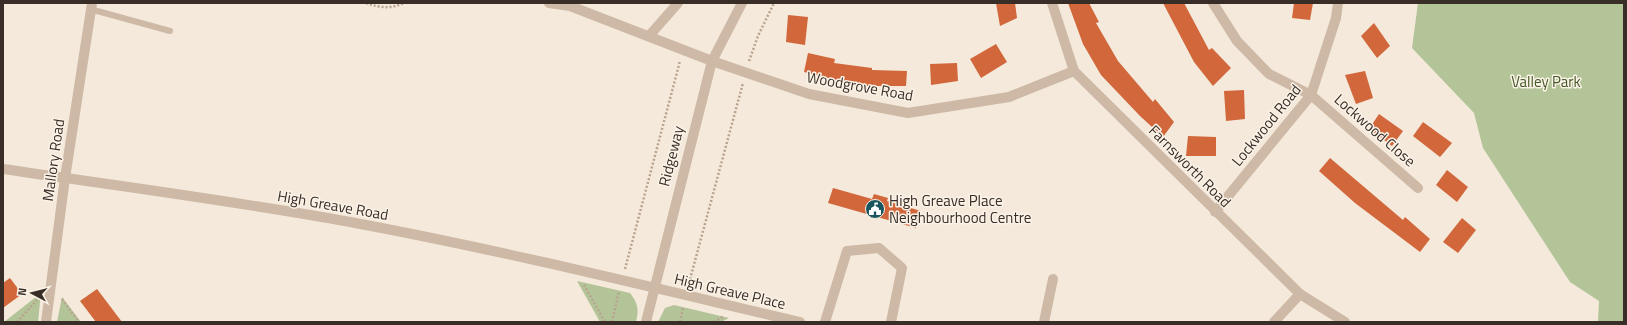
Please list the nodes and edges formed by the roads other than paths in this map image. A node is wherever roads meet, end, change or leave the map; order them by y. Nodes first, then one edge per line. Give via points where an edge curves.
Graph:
1 (549, 3) edge
2 (678, 3) edge
3 (742, 3) edge
4 (1052, 3) edge
5 (1213, 3) edge
6 (1338, 3) edge
7 (91, 6) edge
8 (583, 6) edge
9 (170, 32) dead end
10 (649, 36) junction
11 (712, 61) junction
12 (1074, 71) junction
13 (1312, 96) junction
14 (3, 169) edge
15 (65, 178) junction
16 (1418, 188) dead end
17 (1215, 212) junction
18 (1054, 280) dead end
19 (654, 288) junction
20 (1300, 294) junction
21 (46, 322) edge
22 (646, 322) edge
23 (800, 322) edge
24 (825, 322) edge
25 (891, 322) edge
26 (1044, 322) edge
27 (1274, 322) edge
28 (1345, 322) edge

1 - 8 street, Woodgrove Road
2 - 10 street
3 - 11 street, Ridgeway
4 - 12 street, Farnsworth Road
5 - 13 street, Lockwood Close via 1237,41 1269,74
6 - 13 street, Lockwood Road via 1336,18
7 - 9 lane
7 - 15 street, Mallory Road
8 - 10 street, Woodgrove Road
10 - 11 street, Woodgrove Road
11 - 12 street, Woodgrove Road via 809,94 908,113 1009,97
11 - 19 street, Ridgeway
12 - 17 street, Farnsworth Road
13 - 16 street, Lockwood Close
13 - 17 street, Lockwood Road
14 - 15 street, High Greave Road
15 - 19 street, High Greave Road via 351,222
15 - 21 street, Mallory Road
17 - 20 street, Farnsworth Road
18 - 26 street
19 - 22 street, Ridgeway
19 - 23 street, High Greave Place
20 - 27 street
20 - 28 street, Farnsworth Road
24 - 25 street via 847,251 879,248 902,268

